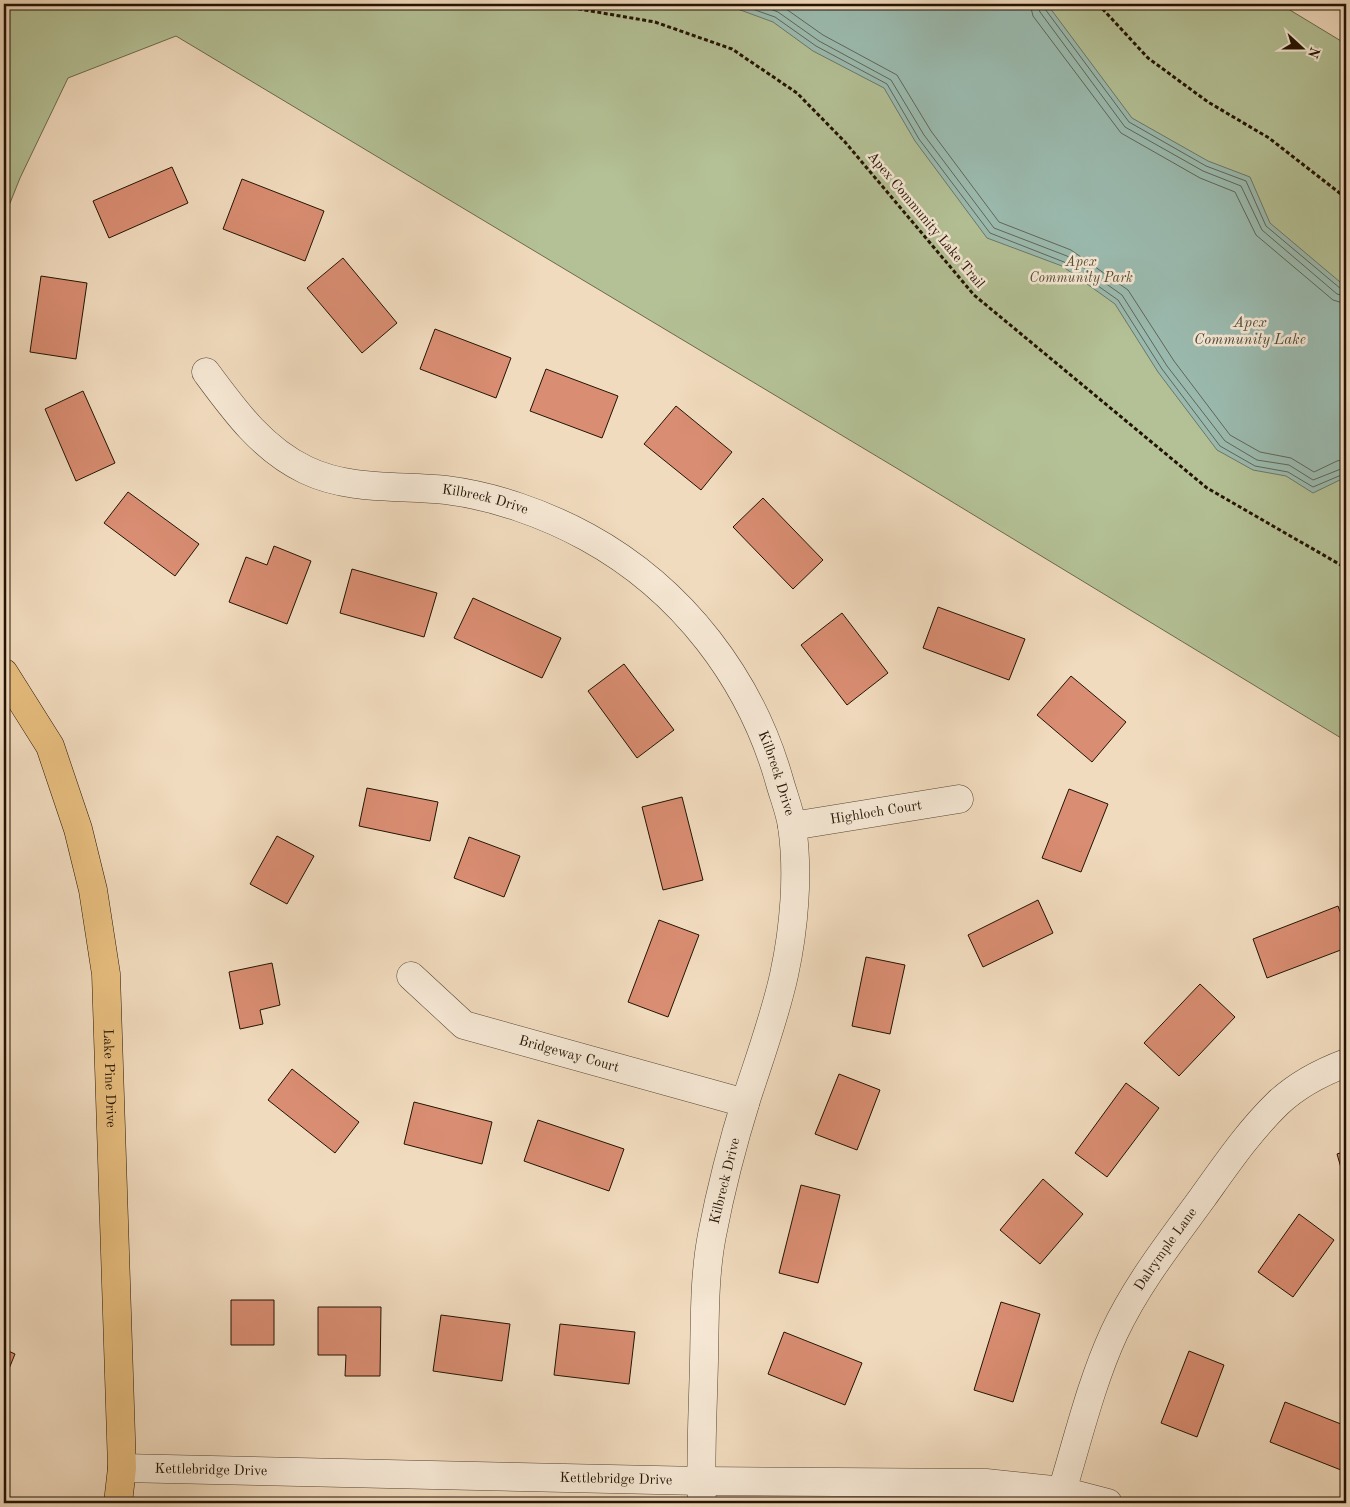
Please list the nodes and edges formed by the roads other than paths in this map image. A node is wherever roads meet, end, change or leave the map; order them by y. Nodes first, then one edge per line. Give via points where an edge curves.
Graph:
1 (206, 372) dead end
2 (4, 673) edge
3 (959, 799) dead end
4 (792, 826) junction
5 (411, 976) dead end
6 (1346, 1064) edge
7 (745, 1103) junction
8 (122, 1468) junction
9 (1062, 1491) junction
10 (702, 1492) edge
11 (118, 1503) edge
12 (1108, 1503) edge

1 - 4 street, Kilbreck Drive via 257,436 305,470 336,481 447,490 519,508 587,537 643,573 691,620 731,670 776,767
2 - 8 main road, Lake Pine Drive via 50,746 78,829 93,890 106,974
3 - 4 street, Highloch Court
4 - 7 street, Kilbreck Drive via 792,924 784,974
5 - 7 street, Bridgeway Court via 464,1025
6 - 9 street, Dalrymple Lane via 1327,1070 1301,1085 1261,1121 1141,1284 1104,1359
7 - 10 street, Kilbreck Drive via 714,1228 706,1282
8 - 10 street, Kettlebridge Drive
8 - 11 main road, Lake Pine Drive
9 - 10 street, Kettlebridge Drive via 986,1483
9 - 12 street, Kettlebridge Drive

